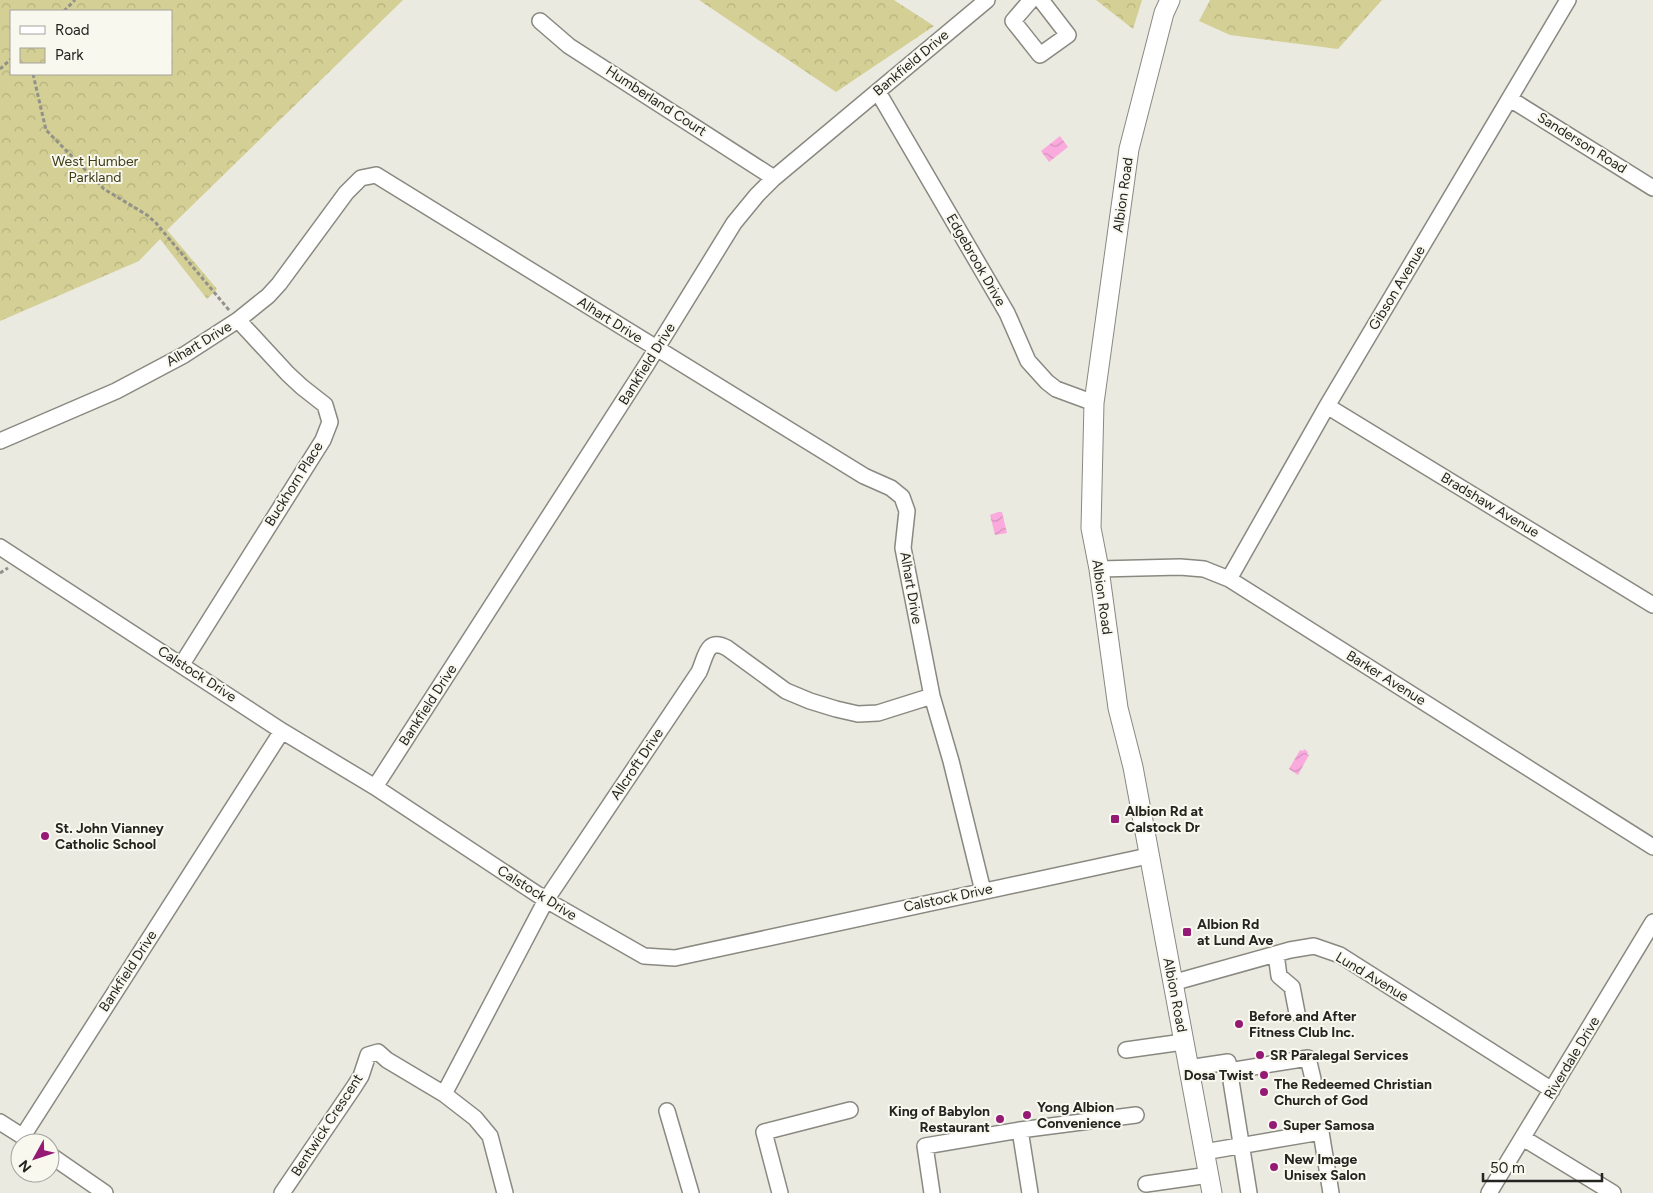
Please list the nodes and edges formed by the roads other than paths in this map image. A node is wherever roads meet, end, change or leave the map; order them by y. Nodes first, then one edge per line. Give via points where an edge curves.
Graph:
1 (987, 0) edge
2 (1031, 0) edge
3 (1042, 0) edge
4 (1170, 0) edge
5 (1568, 0) edge
6 (540, 21) dead end
7 (878, 92) junction
8 (1510, 99) junction
9 (774, 178) junction
10 (1653, 188) edge
11 (238, 320) junction
12 (657, 349) junction
13 (1094, 403) junction
14 (1327, 406) junction
15 (0, 441) edge
16 (0, 547) edge
17 (1099, 568) junction
18 (1229, 579) junction
19 (1653, 605) edge
20 (182, 664) junction
21 (932, 696) junction
22 (282, 731) junction
23 (375, 787) junction
24 (1653, 847) edge
25 (1148, 856) junction
26 (983, 891) junction
27 (546, 900) junction
28 (1653, 922) edge
29 (1276, 954) junction
30 (1172, 983) junction
31 (1297, 1013) dead end
32 (1183, 1042) junction
33 (1126, 1050) dead end
34 (1188, 1068) junction
35 (1229, 1072) junction
36 (1313, 1079) dead end
37 (1552, 1090) junction
38 (444, 1094) junction
39 (850, 1110) dead end
40 (667, 1111) dead end
41 (1136, 1115) dead end
42 (0, 1122) edge
43 (1020, 1130) junction
44 (17, 1133) edge
45 (32, 1133) edge
46 (1523, 1138) junction
47 (1241, 1147) junction
48 (1204, 1152) junction
49 (60, 1162) edge
50 (1146, 1184) dead end
51 (1210, 1184) edge
52 (105, 1193) edge
53 (282, 1193) edge
54 (505, 1193) edge
55 (691, 1193) edge
56 (780, 1193) edge
57 (932, 1193) edge
58 (1030, 1193) edge
59 (1249, 1193) edge
60 (1331, 1193) edge
61 (1490, 1193) edge
62 (1613, 1193) edge

1 - 7 street, Bankfield Drive
2 - 3 street via 1013,21 1040,55 1068,34
4 - 13 main road, Albion Road via 1129,149
5 - 8 street, Gibson Avenue
6 - 9 street, Humberland Court via 570,46
7 - 9 street, Bankfield Drive
7 - 13 street, Edgebrook Drive via 1007,313 1028,361 1056,389
8 - 10 street, Sanderson Road
8 - 14 street, Gibson Avenue
9 - 12 street, Bankfield Drive via 734,223
11 - 12 street, Alhart Drive via 279,284 361,178 376,175
11 - 15 street, Alhart Drive via 184,355 116,391
11 - 20 street, Buckhorn Place via 288,374 325,405 330,422 323,440
12 - 21 street, Alhart Drive via 902,497 907,511 903,548
12 - 23 street, Bankfield Drive
13 - 17 main road, Albion Road via 1091,528
14 - 18 street, Gibson Avenue
14 - 19 street, Bradshaw Avenue
16 - 20 street, Calstock Drive
17 - 18 street, Barker Avenue via 1204,569
17 - 25 main road, Albion Road via 1118,708
18 - 24 street, Barker Avenue
20 - 22 street, Calstock Drive
21 - 26 street, Alhart Drive
21 - 27 street, Allcroft Drive via 878,713 858,714 786,691 728,648 712,645 681,700
22 - 23 street, Calstock Drive
22 - 45 street, Bankfield Drive
23 - 27 street, Calstock Drive
25 - 26 street, Calstock Drive
25 - 30 main road, Albion Road
26 - 27 street, Calstock Drive via 676,958 644,956
27 - 38 street, Allcroft Drive
28 - 37 street, Riverdale Drive
29 - 30 street, Lund Avenue
29 - 31 street via 1279,976 1292,987
29 - 37 street, Lund Avenue via 1314,946 1340,955
30 - 32 main road, Albion Road
32 - 33 street
32 - 34 main road, Albion Road
34 - 35 street via 1228,1062
34 - 48 main road, Albion Road
35 - 36 street via 1308,1058
35 - 47 street
37 - 46 street, Riverdale Drive
38 - 53 street, Bentwick Crescent via 378,1052 368,1055 354,1087
38 - 54 street, Bentwick Crescent via 476,1118 490,1136
39 - 56 street via 764,1132
40 - 55 street
41 - 43 street
42 - 44 street
43 - 57 street via 925,1146
43 - 58 street
46 - 61 street, Riverdale Drive
46 - 62 street
47 - 48 street
47 - 59 street
47 - 60 street via 1321,1132
48 - 51 main road, Albion Road
49 - 52 street
50 - 51 street

